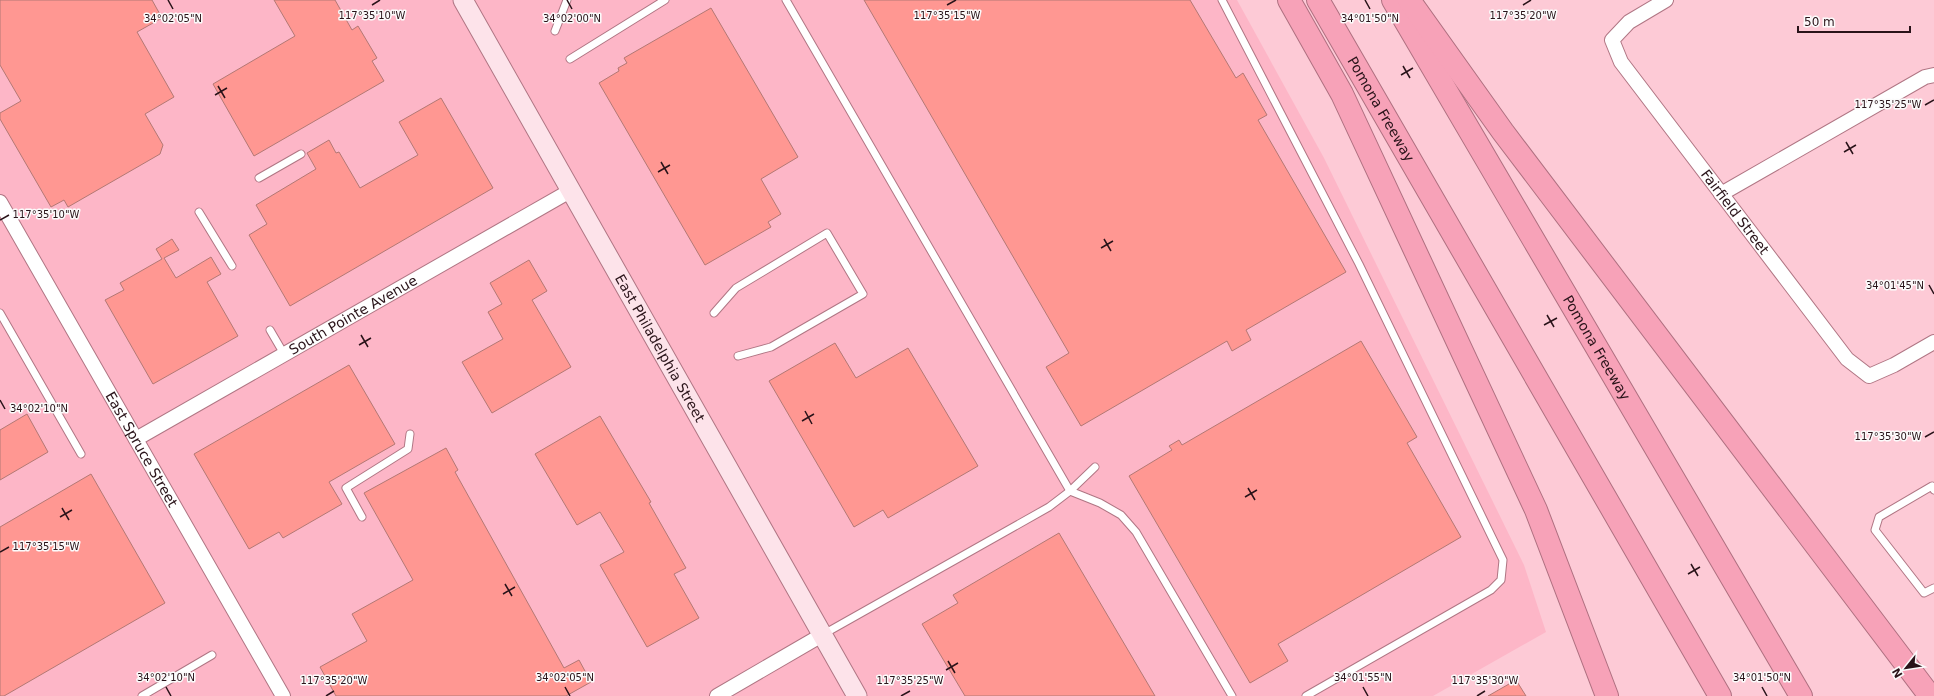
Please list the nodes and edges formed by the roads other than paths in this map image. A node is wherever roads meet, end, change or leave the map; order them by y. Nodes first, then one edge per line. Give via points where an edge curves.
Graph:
1 (463, 0) edge
2 (567, 0) edge
3 (665, 0) edge
4 (786, 0) edge
5 (1222, 0) edge
6 (1289, 0) edge
7 (1318, 0) edge
8 (1393, 0) edge
9 (1409, 0) edge
10 (1666, 0) edge
11 (555, 32) dead end
12 (570, 59) dead end
13 (1934, 75) edge
14 (301, 154) dead end
15 (259, 178) dead end
16 (570, 191) junction
17 (1721, 194) junction
18 (0, 202) edge
19 (199, 212) dead end
20 (232, 266) dead end
21 (0, 313) edge
22 (714, 313) dead end
23 (270, 330) dead end
24 (1934, 342) edge
25 (284, 354) junction
26 (738, 356) dead end
27 (410, 434) dead end
28 (136, 439) junction
29 (81, 454) dead end
30 (1094, 466) dead end
31 (1933, 487) edge
32 (1070, 491) junction
33 (362, 517) dead end
34 (1934, 588) edge
35 (822, 635) junction
36 (212, 656) dead end
37 (142, 696) edge
38 (283, 696) edge
39 (717, 696) edge
40 (856, 696) edge
41 (1232, 696) edge
42 (1306, 696) edge
43 (1607, 696) edge
44 (1720, 696) edge
45 (1801, 696) edge
46 (1930, 696) edge

1 - 16 street, East Philadelphia Street
2 - 11 lane
3 - 12 lane
4 - 32 lane
5 - 42 lane via 1359,264 1503,560 1501,580 1491,590
6 - 43 highway via 1342,94 1530,496
7 - 44 highway, Pomona Freeway
8 - 45 highway, Pomona Freeway
9 - 46 highway via 1503,132
10 - 17 street, Fairfield Street via 1629,22 1612,40 1621,62
13 - 17 street via 1925,77
14 - 15 lane
16 - 25 street, South Pointe Avenue
16 - 35 street, East Philadelphia Street
17 - 24 street, Fairfield Street via 1847,359 1869,376
18 - 28 street, East Spruce Street
19 - 20 lane
21 - 29 lane
22 - 26 lane via 736,288 827,233 863,294 771,347
23 - 25 lane
25 - 28 street, South Pointe Avenue
27 - 33 lane via 408,449 346,488
28 - 38 street, East Spruce Street
30 - 32 lane
31 - 34 lane via 1879,517 1875,530 1924,593
32 - 35 lane via 1049,507
32 - 41 lane via 1121,515 1136,532
35 - 39 street
35 - 40 street, East Philadelphia Street
36 - 37 lane

